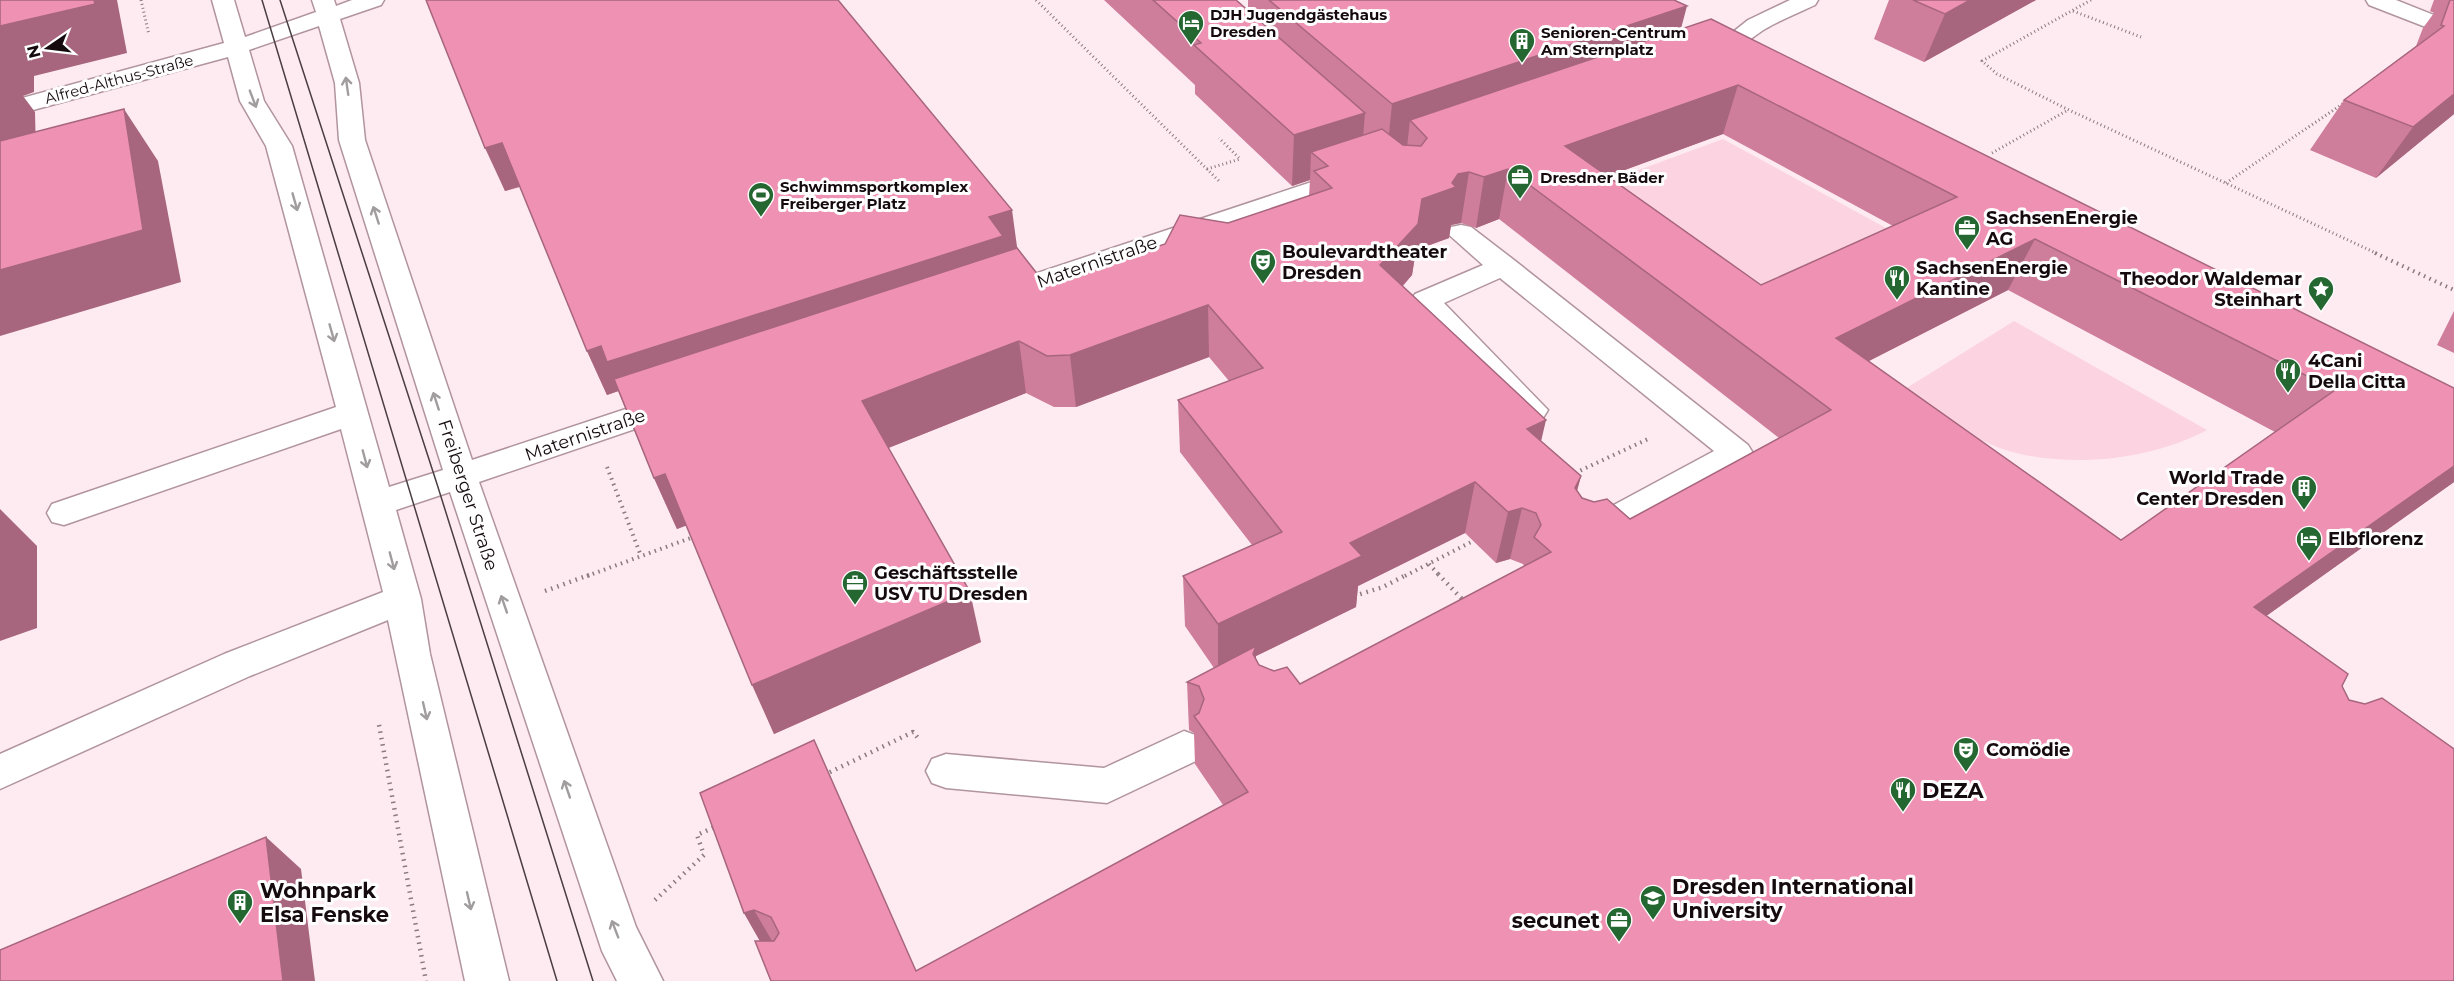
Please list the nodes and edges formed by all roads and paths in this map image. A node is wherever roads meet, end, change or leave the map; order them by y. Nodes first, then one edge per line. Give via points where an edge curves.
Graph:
1 (141, 0) edge
2 (223, 0) edge
3 (372, 0) edge
4 (1036, 0) edge
5 (1807, 0) edge
6 (2091, 0) edge
7 (2377, 0) edge
8 (326, 7) edge
9 (2072, 10) junction
10 (2454, 31) edge
11 (1699, 32) edge
12 (2141, 37) dead end
13 (150, 39) dead end
14 (237, 47) junction
15 (1741, 51) junction
16 (1686, 61) edge
17 (2344, 103) edge
18 (2069, 110) junction
19 (0, 112) edge
20 (1219, 138) dead end
21 (1992, 153) dead end
22 (1381, 166) edge
23 (1207, 169) junction
24 (2225, 183) junction
25 (1247, 212) junction
26 (1461, 233) dead end
27 (1504, 266) junction
28 (2454, 290) edge
29 (970, 305) edge
30 (693, 398) edge
31 (1532, 410) edge
32 (353, 413) junction
33 (594, 432) junction
34 (1648, 439) dead end
35 (461, 476) junction
36 (1564, 479) edge
37 (377, 504) junction
38 (64, 513) dead end
39 (698, 535) edge
40 (1480, 537) dead end
41 (1580, 538) edge
42 (641, 556) junction
43 (1429, 564) junction
44 (1349, 598) edge
45 (403, 599) junction
46 (1463, 600) edge
47 (505, 606) junction
48 (378, 721) dead end
49 (1184, 748) dead end
50 (946, 771) joint
51 (0, 772) edge
52 (816, 779) edge
53 (718, 825) edge
54 (617, 936) junction
55 (426, 981) edge
56 (487, 981) edge
57 (642, 981) edge

1 - 13 path
2 - 14 street
3 - 8 street, Alfred-Althus-Straße
4 - 23 path
5 - 15 street via 1756,26
6 - 9 path
7 - 10 street
8 - 14 street, Alfred-Althus-Straße
35 -> 8 street, Freiberger Straße via 352,140 347,83
9 - 12 path
9 - 18 path via 1982,61 1998,74
11 - 15 street
14 - 19 street, Alfred-Althus-Straße
14 -> 32 street via 252,101 279,146
15 - 16 street
17 - 24 path
18 - 21 path
18 - 24 path
20 - 23 path via 1240,159
22 - 25 street, Maternistraße
23 - 25 path
24 - 28 path
25 - 29 street, Maternistraße
26 - 27 street
27 - 31 street via 1425,300
27 - 41 street via 1737,453
30 - 33 street, Maternistraße
32 -> 37 street
32 - 38 street
33 - 35 street, Maternistraße
33 - 42 path
34 - 36 path
35 - 37 street, Maternistraße
47 -> 35 street, Freiberger Straße
37 -> 45 street
39 - 42 path
40 - 43 path
42 - 47 path
43 - 44 path via 1383,587
43 - 46 path
45 - 51 street via 237,665
45 -> 56 street via 412,654
54 -> 47 street, Freiberger Straße
48 - 55 path
49 - 50 street via 1107,786
50 - 52 path via 913,732
53 - 54 path via 697,835 704,855
54 - 57 street, Freiberger Straße

